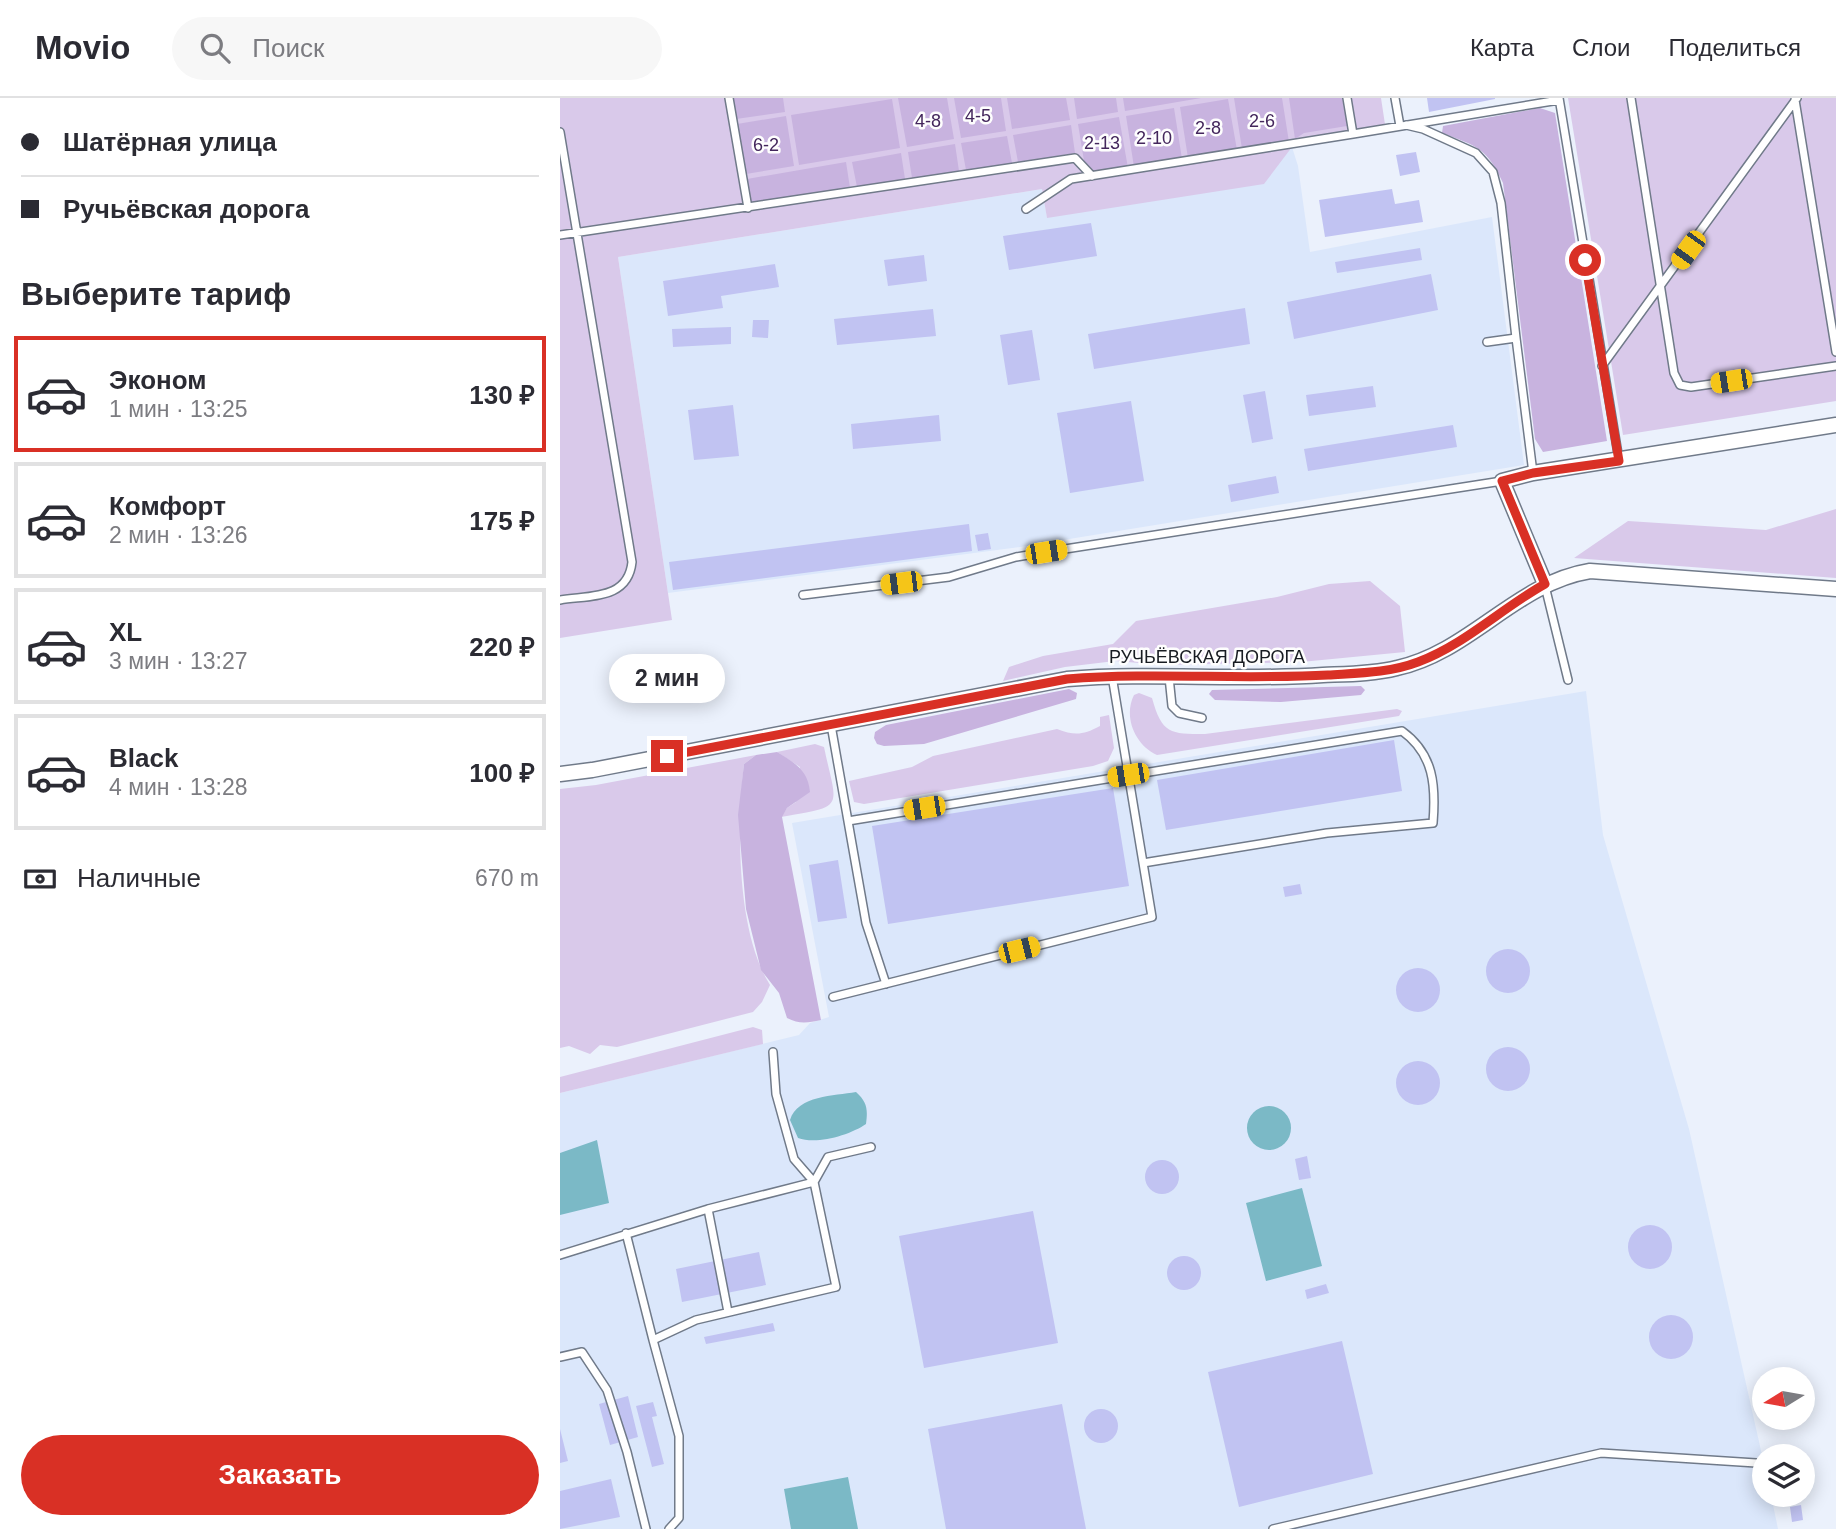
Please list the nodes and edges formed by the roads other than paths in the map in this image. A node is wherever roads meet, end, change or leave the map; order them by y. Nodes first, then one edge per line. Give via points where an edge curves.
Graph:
1 (729, 98) edge
2 (1347, 98) edge
3 (1395, 98) edge
4 (1631, 98) edge
5 (1559, 99) edge
6 (1796, 99) edge
7 (1403, 125) junction
8 (560, 132) edge
9 (1353, 134) junction
10 (1092, 176) junction
11 (748, 208) junction
12 (1027, 209) dead end
13 (576, 232) junction
14 (560, 235) edge
15 (1661, 287) junction
16 (1516, 338) junction
17 (1487, 342) dead end
18 (1836, 352) edge
19 (1602, 366) junction
20 (1836, 366) edge
21 (1836, 425) edge
22 (1619, 461) junction
23 (1533, 473) junction
24 (1502, 481) junction
25 (1545, 584) junction
26 (1836, 589) edge
27 (803, 595) dead end
28 (560, 600) edge
29 (1112, 676) junction
30 (1168, 677) junction
31 (1568, 680) dead end
32 (1202, 718) dead end
33 (830, 724) junction
34 (560, 774) edge
35 (1128, 775) junction
36 (848, 821) junction
37 (1143, 863) junction
38 (886, 984) junction
39 (833, 997) dead end
40 (773, 1052) dead end
41 (871, 1147) dead end
42 (814, 1182) junction
43 (708, 1209) junction
44 (625, 1233) junction
45 (560, 1255) edge
46 (728, 1312) junction
47 (653, 1340) junction
48 (560, 1357) edge
49 (1752, 1462) edge
50 (646, 1529) edge
51 (669, 1529) edge
52 (1273, 1529) edge

1 - 11 lane
2 - 9 lane
3 - 7 lane
4 - 15 lane
5 - 7 lane
5 - 19 lane
6 - 15 lane
6 - 18 lane
7 - 9 lane
7 - 16 lane via 1476,153 1493,172 1501,203
8 - 13 lane
9 - 10 lane
10 - 11 lane via 1076,159
10 - 12 lane via 1072,179
11 - 13 lane
13 - 14 lane
13 - 28 lane via 632,562 626,584 616,591
15 - 19 lane
15 - 20 lane via 1674,373 1680,385
16 - 17 lane
16 - 23 lane
19 - 22 lane
21 - 22 street
22 - 23 street
23 - 24 street
24 - 25 street
24 - 27 lane via 1016,557 949,577
25 - 26 street, РУЧЬЁВСКАЯ ДОРОГА via 1566,575 1613,571
25 - 30 street, РУЧЬЁВСКАЯ ДОРОГА via 1442,652 1396,669 1274,678
25 - 31 lane
29 - 30 street, РУЧЬЁВСКАЯ ДОРОГА
29 - 33 street, РУЧЬЁВСКАЯ ДОРОГА via 1067,679
29 - 35 lane
30 - 32 lane via 1172,706 1179,713
33 - 34 street, РУЧЬЁВСКАЯ ДОРОГА
33 - 36 lane
35 - 36 lane
35 - 37 lane
35 - 37 lane via 1402,731 1421,747 1430,770 1433,823 1327,833
36 - 38 lane via 866,923
37 - 38 lane via 1152,917
38 - 39 lane
40 - 42 lane via 776,1094 794,1159
41 - 42 lane via 828,1157
42 - 43 lane
42 - 46 lane via 836,1287
43 - 44 lane
43 - 46 lane
44 - 45 lane
44 - 47 lane
46 - 47 lane via 696,1320
47 - 51 lane via 678,1436 679,1518
48 - 50 lane via 582,1352 607,1390
49 - 52 lane via 1601,1453

